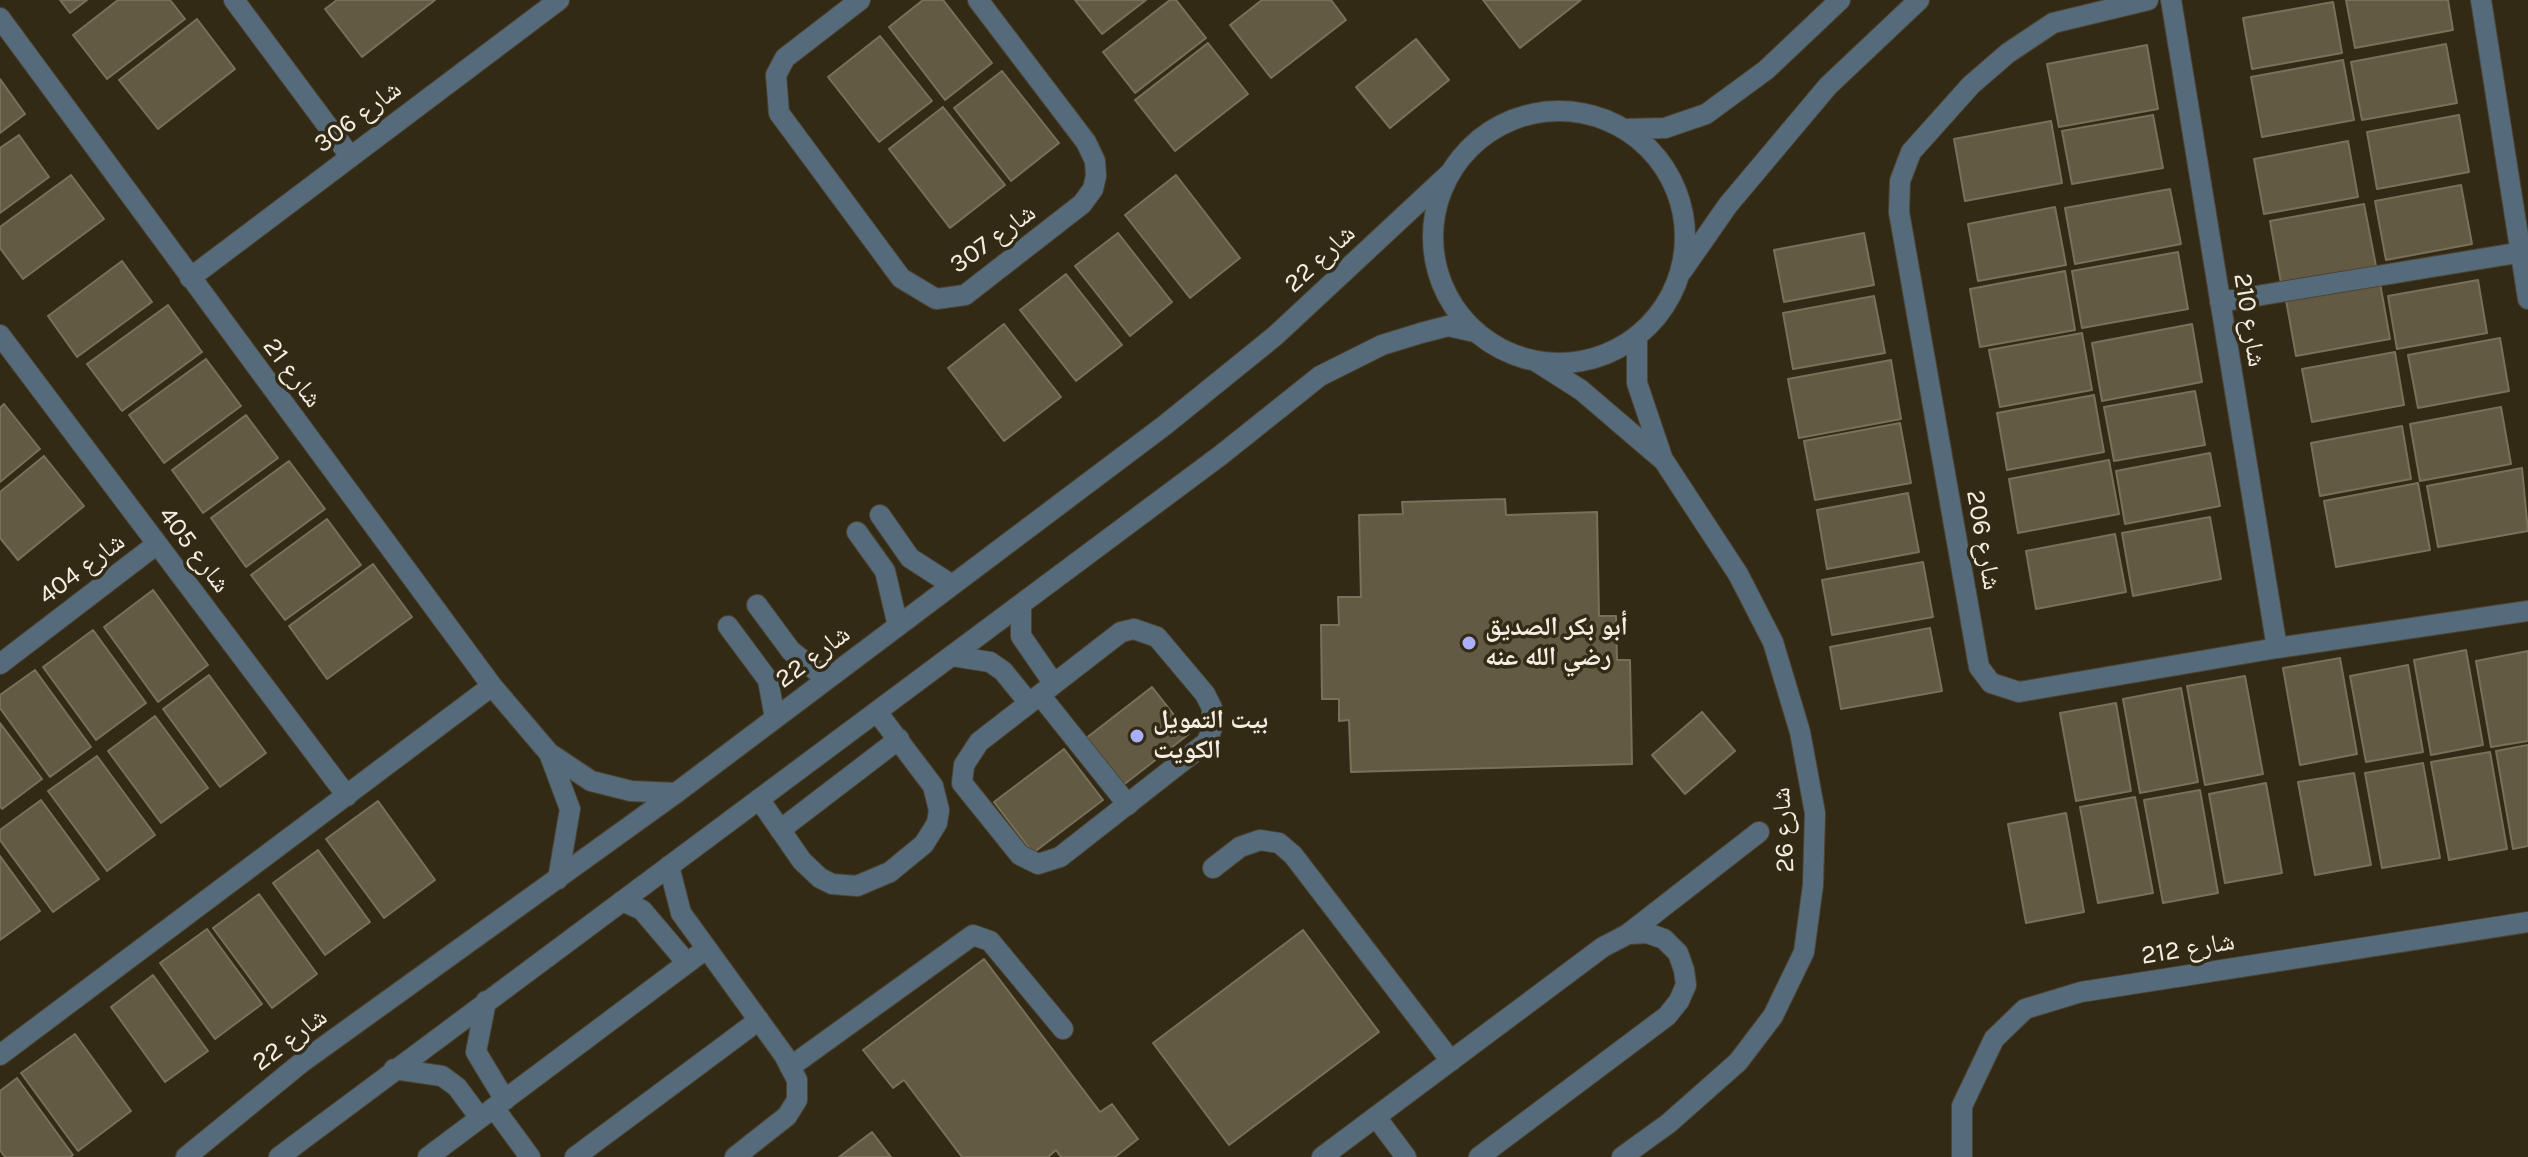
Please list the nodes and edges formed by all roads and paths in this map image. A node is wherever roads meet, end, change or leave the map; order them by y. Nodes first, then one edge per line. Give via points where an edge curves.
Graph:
1 (234, 0) edge
2 (559, 0) edge
3 (860, 0) edge
4 (978, 0) edge
5 (1840, 0) edge
6 (1919, 0) edge
7 (2148, 0) edge
8 (2171, 0) edge
9 (2481, 0) edge
10 (0, 18) edge
11 (1627, 129) junction
12 (350, 156) junction
13 (1450, 173) junction
14 (2524, 252) edge
15 (1680, 275) junction
16 (190, 278) junction
17 (2528, 299) edge
18 (2220, 302) junction
19 (1475, 332) junction
20 (0, 335) edge
21 (1637, 337) junction
22 (1537, 362) junction
23 (1664, 461) junction
24 (880, 515) dead end
25 (857, 532) dead end
26 (157, 544) junction
27 (952, 585) junction
28 (757, 605) dead end
29 (1021, 605) junction
30 (2528, 611) edge
31 (728, 626) dead end
32 (898, 626) junction
33 (2277, 648) junction
34 (952, 656) junction
35 (0, 664) edge
36 (827, 679) junction
37 (492, 686) junction
38 (1041, 694) junction
39 (877, 712) junction
40 (775, 718) junction
41 (899, 739) junction
42 (549, 753) junction
43 (676, 793) junction
44 (347, 796) junction
45 (759, 799) junction
46 (1128, 805) junction
47 (780, 830) junction
48 (1759, 832) dead end
49 (669, 866) junction
50 (1213, 868) dead end
51 (558, 879) junction
52 (622, 901) junction
53 (2528, 922) edge
54 (1628, 934) junction
55 (706, 949) junction
56 (687, 963) junction
57 (486, 1001) junction
58 (759, 1020) junction
59 (1063, 1029) dead end
60 (0, 1055) edge
61 (1451, 1061) junction
62 (790, 1067) junction
63 (394, 1069) junction
64 (493, 1108) junction
65 (1376, 1117) junction
66 (186, 1157) edge
67 (279, 1157) edge
68 (428, 1157) edge
69 (530, 1157) edge
70 (575, 1157) edge
71 (735, 1157) edge
72 (1322, 1157) edge
73 (1406, 1157) edge
74 (1479, 1157) edge
75 (1622, 1157) edge
76 (1962, 1157) edge

1 - 12 street
2 - 12 street, شارع 306
3 - 4 street, شارع 307 via 785,58 776,75 779,113 901,278 936,299 965,295 1082,204 1096,176 1086,142
5 - 11 street via 1766,70 1706,114 1665,128
6 - 15 street via 1828,86 1728,205
7 - 33 street, شارع 206 via 2053,23 2008,53 1971,85 1911,152 1900,181 1899,212 1979,667 1991,683 2019,692
8 - 18 street, شارع 210
9 - 14 street
10 - 16 street, شارع 21
11 - 13 street via 1590,114 1550,110 1510,120 1476,141
11 - 15 street via 1658,157 1678,193 1686,233
12 - 16 street, شارع 306
13 - 19 street via 1435,213 1434,257 1448,298
13 - 27 street, شارع 22 via 1275,336
14 - 17 street
14 - 18 street
15 - 21 street via 1663,309
16 - 37 street, شارع 21
18 - 33 street, شارع 210
19 - 22 street via 1504,351
19 - 29 street via 1448,326 1421,333 1382,345 1320,376
20 - 26 street, شارع 405
21 - 22 street via 1589,360
21 - 23 street, شارع 26 via 1637,383
22 - 23 street, شارع 26 via 1581,390
23 - 75 street, شارع 26 via 1738,574 1773,642 1800,732 1815,813 1813,885 1804,952 1773,1016 1738,1062
24 - 27 street via 910,558
25 - 32 street via 885,571
26 - 35 street, شارع 404
26 - 44 street, شارع 405
27 - 32 street, شارع 22
28 - 36 street via 791,651
29 - 34 street
29 - 38 street via 1021,636
30 - 33 street, شارع 206
31 - 40 street via 768,680
32 - 36 street, شارع 22
34 - 38 street via 990,662
34 - 39 street
36 - 40 street, شارع 22
37 - 42 street, شارع 21
37 - 44 street
38 - 46 street
38 - 46 street via 970,753 962,783 1020,855 1038,864 1060,857
38 - 46 street via 1121,632 1134,629 1157,637 1205,694 1212,708 1207,742
39 - 41 street
39 - 45 street
40 - 43 street, شارع 22
41 - 47 street
41 - 47 street via 933,786 939,810 924,844 890,872 857,886 832,884 810,871
42 - 43 street, شارع 21 via 591,781 631,791
42 - 51 street, شارع 21 via 570,809
43 - 51 street, شارع 22
44 - 60 street
45 - 47 street
45 - 49 street
48 - 54 street
49 - 52 street
49 - 55 street via 681,913
50 - 61 street via 1240,847 1260,840 1279,843
51 - 66 street, شارع 22 via 301,1063
52 - 56 street via 642,910
52 - 57 street
53 - 76 street, شارع 212 via 2081,992 2025,1009 1994,1039 1962,1106
54 - 61 street via 1603,947
54 - 74 street via 1664,939 1678,953 1686,985 1679,1001 1667,1016
55 - 56 street
55 - 58 street
56 - 64 street
57 - 63 street
57 - 64 street via 476,1052
58 - 62 street
58 - 70 street
59 - 62 street via 990,941 973,935
61 - 65 street
62 - 71 street via 797,1080 797,1100 774,1128
63 - 64 street via 442,1076
63 - 67 street
64 - 68 street
64 - 69 street
65 - 72 street
65 - 73 street

